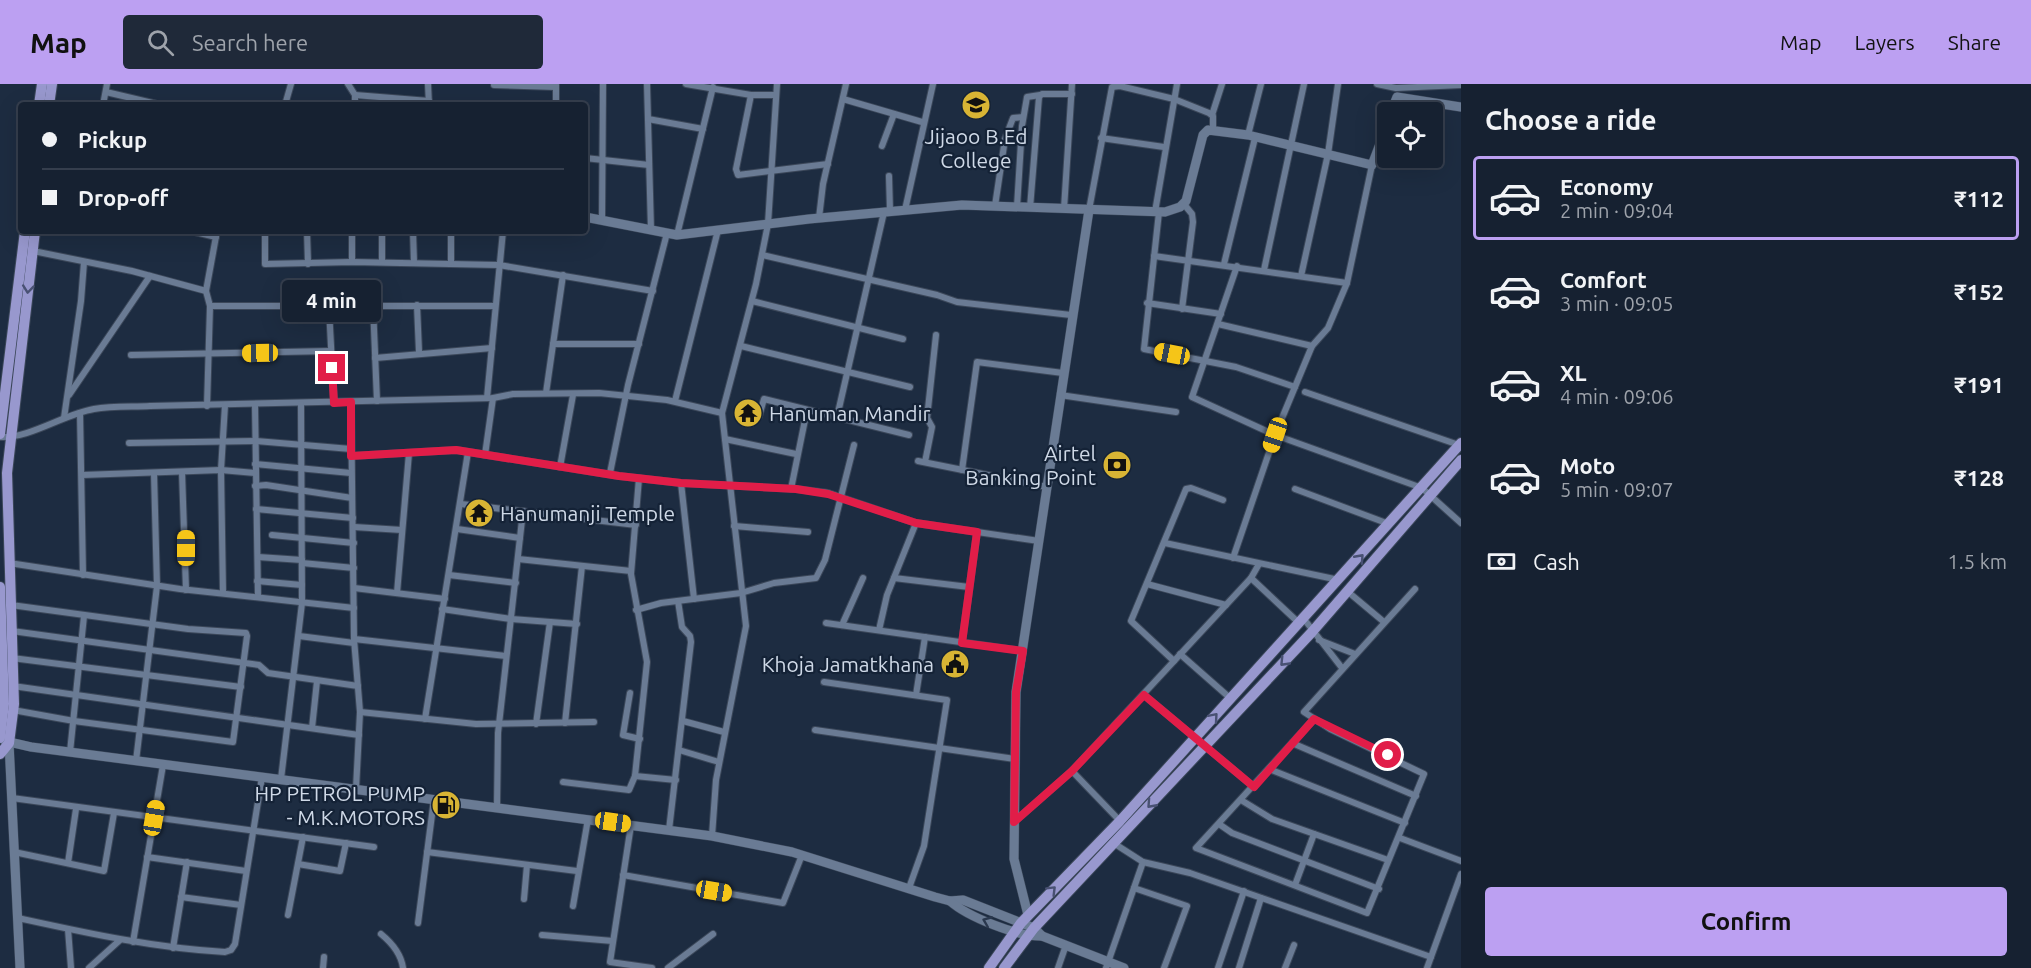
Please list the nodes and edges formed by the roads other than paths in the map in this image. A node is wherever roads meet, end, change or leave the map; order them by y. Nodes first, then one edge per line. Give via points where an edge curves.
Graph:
1 (42, 84) edge
2 (52, 84) edge
3 (107, 84) edge
4 (291, 84) edge
5 (348, 84) edge
6 (428, 84) edge
7 (603, 84) edge
8 (647, 84) edge
9 (686, 84) edge
10 (777, 84) edge
11 (846, 84) edge
12 (933, 84) edge
13 (1072, 84) edge
14 (1177, 84) edge
15 (1222, 84) edge
16 (1261, 84) edge
17 (1304, 84) edge
18 (1338, 84) edge
19 (1377, 84) edge
20 (494, 85) edge
21 (1461, 85) edge
22 (556, 86) edge
23 (713, 87) junction
24 (1134, 87) edge
25 (1396, 90) edge
26 (106, 92) junction
27 (1072, 94) junction
28 (355, 95) junction
29 (751, 95) junction
30 (776, 95) junction
31 (1040, 95) junction
32 (843, 99) junction
33 (1174, 99) junction
34 (388, 101) edge
35 (39, 102) edge
36 (49, 102) edge
37 (104, 102) edge
38 (148, 102) edge
39 (286, 102) edge
40 (355, 102) edge
41 (408, 102) edge
42 (429, 102) edge
43 (556, 102) edge
44 (1461, 107) edge
45 (894, 114) junction
46 (1212, 115) junction
47 (1023, 117) junction
48 (648, 119) junction
49 (922, 122) junction
50 (703, 129) junction
51 (1213, 130) junction
52 (1251, 136) junction
53 (1101, 138) junction
54 (882, 146) dead end
55 (1292, 146) junction
56 (1164, 147) junction
57 (1377, 152) edge
58 (1328, 154) junction
59 (588, 158) edge
60 (604, 161) junction
61 (828, 164) junction
62 (649, 165) junction
63 (1372, 165) junction
64 (772, 171) junction
65 (889, 176) dead end
66 (1183, 203) junction
67 (995, 206) junction
68 (1017, 207) junction
69 (1030, 208) junction
70 (1064, 209) junction
71 (905, 210) junction
72 (1089, 210) junction
73 (887, 212) junction
74 (1157, 212) junction
75 (588, 218) edge
76 (819, 218) junction
77 (602, 220) junction
78 (768, 224) junction
79 (651, 230) junction
80 (718, 230) junction
81 (25, 234) edge
82 (35, 234) edge
83 (217, 234) edge
84 (265, 234) edge
85 (307, 234) edge
86 (352, 234) edge
87 (382, 234) edge
88 (413, 234) edge
89 (451, 234) edge
90 (503, 234) edge
91 (672, 234) junction
92 (33, 251) junction
93 (762, 255) junction
94 (1154, 255) junction
95 (1190, 260) junction
96 (84, 262) junction
97 (352, 262) junction
98 (382, 262) junction
99 (414, 263) junction
100 (451, 263) junction
101 (308, 264) junction
102 (1224, 264) junction
103 (499, 265) junction
104 (1237, 266) junction
105 (1264, 270) junction
106 (563, 275) junction
107 (150, 276) junction
108 (1302, 276) junction
109 (868, 281) junction
110 (1347, 283) junction
111 (206, 291) junction
112 (652, 291) junction
113 (752, 301) junction
114 (1147, 303) junction
115 (373, 305) junction
116 (417, 305) junction
117 (210, 306) junction
118 (495, 306) junction
119 (329, 308) junction
120 (1182, 309) junction
121 (1221, 314) junction
122 (1071, 315) junction
123 (1218, 324) junction
124 (858, 328) junction
125 (936, 335) dead end
126 (903, 339) dead end
127 (553, 344) junction
128 (639, 344) junction
129 (741, 346) junction
130 (1312, 346) junction
131 (492, 348) junction
132 (331, 351) junction
133 (419, 352) junction
134 (210, 354) junction
135 (131, 355) dead end
136 (375, 357) junction
137 (1206, 361) junction
138 (848, 372) junction
139 (1063, 373) junction
140 (910, 387) dead end
141 (1295, 387) junction
142 (1305, 392) dead end
143 (546, 393) junction
144 (573, 395) junction
145 (626, 395) junction
146 (1060, 395) junction
147 (67, 398) junction
148 (490, 398) junction
149 (377, 401) junction
150 (675, 401) junction
151 (351, 402) junction
152 (334, 403) junction
153 (302, 404) junction
154 (225, 405) junction
155 (255, 405) junction
156 (207, 406) junction
157 (807, 410) junction
158 (1176, 412) dead end
159 (80, 413) junction
160 (722, 413) junction
161 (759, 416) dead end
162 (837, 417) junction
163 (64, 418) junction
164 (909, 435) dead end
165 (1275, 435) junction
166 (3, 436) edge
167 (725, 440) junction
168 (223, 441) junction
169 (256, 441) junction
170 (129, 443) dead end
171 (1460, 444) edge
172 (300, 445) junction
173 (854, 445) dead end
174 (468, 452) junction
175 (351, 453) junction
176 (409, 453) junction
177 (485, 454) junction
178 (796, 454) junction
179 (1461, 460) edge
180 (255, 464) junction
181 (560, 467) junction
182 (300, 468) junction
183 (221, 470) junction
184 (962, 470) junction
185 (182, 472) junction
186 (154, 473) junction
187 (255, 473) junction
188 (351, 473) junction
189 (610, 473) junction
190 (82, 475) junction
191 (639, 478) junction
192 (681, 483) junction
193 (730, 485) junction
194 (255, 486) junction
195 (1047, 487) junction
196 (790, 489) junction
197 (1296, 489) dead end
198 (300, 490) junction
199 (1426, 492) junction
200 (840, 497) junction
201 (352, 498) junction
202 (1223, 500) dead end
203 (461, 504) junction
204 (256, 509) junction
205 (523, 511) junction
206 (301, 513) junction
207 (353, 518) junction
208 (916, 523) junction
209 (1461, 523) edge
210 (636, 525) junction
211 (1389, 525) junction
212 (734, 526) junction
213 (354, 527) junction
214 (457, 529) junction
215 (402, 530) junction
216 (808, 532) dead end
217 (977, 532) junction
218 (272, 534) dead end
219 (301, 538) junction
220 (520, 538) junction
221 (1039, 541) junction
222 (354, 543) junction
223 (1165, 543) junction
224 (258, 558) junction
225 (1233, 558) junction
226 (518, 559) junction
227 (302, 561) junction
228 (9, 563) junction
229 (1259, 564) junction
230 (582, 566) junction
231 (354, 568) junction
232 (631, 571) junction
233 (82, 575) junction
234 (449, 575) junction
235 (863, 578) dead end
236 (894, 578) junction
237 (1251, 578) junction
238 (1340, 580) junction
239 (257, 581) junction
240 (516, 583) junction
241 (1147, 584) junction
242 (302, 585) junction
243 (157, 586) junction
244 (969, 586) junction
245 (0, 587) edge
246 (354, 588) junction
247 (1415, 589) dead end
248 (186, 590) junction
249 (1347, 591) junction
250 (223, 593) junction
251 (397, 593) junction
252 (741, 593) junction
253 (258, 597) junction
254 (445, 599) junction
255 (694, 599) junction
256 (678, 601) junction
257 (302, 603) junction
258 (11, 605) junction
259 (1226, 605) junction
260 (354, 608) junction
261 (442, 609) junction
262 (636, 610) junction
263 (84, 616) junction
264 (511, 619) junction
265 (1302, 621) junction
266 (550, 622) junction
267 (1384, 622) junction
268 (826, 623) dead end
269 (152, 624) junction
270 (577, 624) junction
271 (842, 625) junction
272 (879, 630) junction
273 (12, 631) junction
274 (298, 636) junction
275 (1315, 636) junction
276 (925, 637) junction
277 (82, 641) junction
278 (354, 641) junction
279 (962, 643) junction
280 (435, 646) junction
281 (149, 651) junction
282 (1023, 651) junction
283 (1180, 654) junction
284 (1354, 654) junction
285 (506, 656) junction
286 (12, 658) junction
287 (1174, 661) junction
288 (244, 663) junction
289 (80, 667) junction
290 (1342, 668) junction
291 (146, 676) junction
292 (295, 679) junction
293 (317, 681) junction
294 (824, 682) dead end
295 (13, 686) junction
296 (358, 686) junction
297 (241, 687) junction
298 (630, 693) dead end
299 (77, 694) junction
300 (916, 695) junction
301 (1144, 695) junction
302 (1230, 698) junction
303 (143, 703) junction
304 (13, 710) junction
305 (360, 712) junction
306 (236, 718) junction
307 (425, 719) junction
308 (1314, 719) junction
309 (74, 721) junction
310 (683, 721) junction
311 (594, 722) dead end
312 (564, 723) junction
313 (499, 724) junction
314 (536, 724) junction
315 (288, 725) junction
316 (140, 728) junction
317 (312, 728) junction
318 (815, 730) dead end
319 (724, 732) junction
320 (359, 735) junction
321 (3, 739) edge
322 (640, 739) junction
323 (1200, 741) junction
324 (1292, 743) junction
325 (941, 749) junction
326 (679, 750) junction
327 (70, 752) junction
328 (0, 754) edge
329 (1015, 759) junction
330 (136, 761) junction
331 (719, 762) junction
332 (164, 765) junction
333 (1269, 769) junction
334 (1072, 771) junction
335 (635, 776) junction
336 (262, 777) junction
337 (281, 779) junction
338 (676, 780) junction
339 (563, 782) dead end
340 (1254, 787) junction
341 (356, 789) junction
342 (1416, 796) junction
343 (12, 798) junction
344 (434, 799) junction
345 (1241, 800) junction
346 (496, 807) junction
347 (76, 809) junction
348 (114, 813) junction
349 (154, 818) junction
350 (588, 819) junction
351 (1120, 821) junction
352 (1014, 822) junction
353 (1406, 823) junction
354 (1219, 824) junction
355 (631, 825) junction
356 (253, 829) junction
357 (669, 830) junction
358 (1314, 834) junction
359 (712, 836) junction
360 (303, 837) junction
361 (1400, 838) junction
362 (346, 843) junction
363 (1115, 844) junction
364 (374, 847) dead end
365 (14, 852) junction
366 (427, 852) junction
367 (802, 855) junction
368 (147, 857) junction
369 (1305, 860) junction
370 (1388, 860) junction
371 (1461, 861) edge
372 (187, 862) junction
373 (1143, 862) junction
374 (68, 864) junction
375 (298, 864) junction
376 (527, 865) junction
377 (246, 871) junction
378 (577, 871) junction
379 (1461, 874) edge
380 (622, 875) junction
381 (1295, 885) junction
382 (909, 888) junction
383 (1134, 888) junction
384 (1379, 889) junction
385 (1244, 891) junction
386 (181, 897) junction
387 (1261, 898) junction
388 (1452, 898) junction
389 (524, 899) dead end
390 (1461, 902) edge
391 (241, 905) junction
392 (573, 906) dead end
393 (288, 915) dead end
394 (18, 918) junction
395 (418, 923) dead end
396 (1021, 923) junction
397 (68, 929) junction
398 (381, 934) dead end
399 (713, 934) dead end
400 (1034, 934) junction
401 (542, 935) dead end
402 (120, 940) junction
403 (613, 941) junction
404 (133, 942) junction
405 (1066, 945) junction
406 (1294, 945) dead end
407 (173, 948) junction
408 (324, 957) dead end
409 (1431, 957) junction
410 (1106, 965) edge
411 (20, 968) edge
412 (70, 968) edge
413 (89, 968) edge
414 (323, 968) edge
415 (403, 968) edge
416 (652, 968) edge
417 (668, 968) edge
418 (989, 968) edge
419 (1004, 968) edge
420 (1058, 968) edge
421 (1124, 968) edge
422 (1164, 968) edge
423 (1218, 968) edge
424 (1239, 968) edge
425 (1285, 968) edge
426 (1427, 968) edge

1 - 35 main road
2 - 36 main road
3 - 26 street
4 - 39 street
5 - 28 street
6 - 42 street
7 - 60 street
8 - 48 street
9 - 23 street
10 - 30 street
11 - 32 street
12 - 49 street
13 - 27 street
14 - 33 street
15 - 46 street
16 - 52 street
17 - 55 street
18 - 58 street
19 - 25 street
20 - 22 street
21 - 25 street
22 - 43 street
23 - 29 street
23 - 50 street
24 - 33 street
24 - 53 street via 1110,89
25 - 44 street
26 - 37 street
26 - 38 street
27 - 31 street
27 - 70 street
28 - 34 street
28 - 40 street
29 - 30 street
29 - 64 street via 736,173 742,176
30 - 64 street
31 - 47 street via 1028,97
31 - 69 street
32 - 45 street
32 - 61 street
33 - 46 street
33 - 56 street
34 - 41 street
45 - 49 street
45 - 54 street
46 - 51 street
47 - 67 street via 1013,118 1005,139
47 - 68 street
48 - 50 street
48 - 62 street
49 - 71 street
50 - 91 street
51 - 52 street
51 - 66 street via 1203,135
52 - 55 street
52 - 102 street
53 - 56 street
53 - 72 street
55 - 58 street
55 - 105 street
56 - 74 street
57 - 63 street
58 - 63 street
58 - 108 street
59 - 60 street
60 - 62 street
60 - 77 street
61 - 64 street
61 - 76 street
62 - 79 street
63 - 110 street
64 - 78 street
65 - 73 street
66 - 74 street via 1172,210
66 - 95 street via 1193,218
67 - 68 street
67 - 71 street
68 - 69 street
69 - 70 street
70 - 72 street
71 - 73 street
72 - 74 street
72 - 122 street
73 - 76 street
73 - 109 street
74 - 94 street
75 - 77 street
76 - 78 street
77 - 79 street
78 - 80 street
78 - 93 street
79 - 91 street
80 - 91 street
80 - 150 street
81 - 166 main road
82 - 92 main road
83 - 111 street
84 - 101 street via 265,264
85 - 101 street
86 - 97 street
87 - 98 street
88 - 99 street
89 - 100 street
90 - 103 street
91 - 112 street
92 - 96 street
92 -> 166 main road
93 - 109 street
93 - 113 street
94 - 95 street
94 - 114 street
95 - 102 street
95 - 120 street
96 - 107 street
96 - 147 street
97 - 98 street
97 - 101 street
98 - 99 street
99 - 100 street
100 - 103 street
102 - 104 street
103 - 106 street
103 - 118 street
104 - 105 street
104 - 121 street
105 - 108 street
106 - 112 street
106 - 127 street
107 - 111 street
107 - 147 street
108 - 110 street
109 - 122 street via 957,302
109 - 124 street
110 - 130 street via 1328,328
111 - 117 street
112 - 128 street
113 - 124 street
113 - 129 street
114 - 120 street
114 - 137 street via 1143,349
115 - 116 street
115 - 119 street
115 - 136 street
116 - 118 street
116 - 133 street
117 - 119 street
117 - 134 street
118 - 131 street
119 - 132 street
120 - 121 street
121 - 123 street
122 - 139 street
123 - 130 street
123 - 137 street
124 - 126 street
124 - 138 street
125 - 184 street via 927,418 932,427 921,461
127 - 128 street
127 - 143 street
128 - 145 street
129 - 138 street
129 - 160 street
130 - 141 street
131 - 133 street
131 - 148 street
132 - 134 street
132 - 152 street
133 - 136 street
134 - 135 street
134 - 156 street
136 - 149 street
137 - 141 street
137 - 165 street via 1192,397
138 - 140 street
138 - 162 street
139 - 146 street
139 - 184 street via 977,362
141 - 165 street
142 - 171 street
143 - 144 street
143 - 148 street
144 - 145 street
144 - 181 street
145 - 150 street
145 - 189 street
146 - 158 street
146 - 195 street
147 - 163 street
148 - 149 street
148 - 177 street
149 - 151 street
150 - 160 street
151 - 152 street
151 - 175 street
152 - 153 street
153 - 155 street
153 - 172 street
154 - 155 street
154 - 156 street
154 - 168 street
155 - 169 street
156 - 159 street via 116,408
157 - 161 street via 764,399
157 - 162 street
157 - 178 street
159 - 163 street
159 - 190 street
160 - 167 street
162 - 164 street
163 - 166 street
165 - 199 street
165 - 225 street
166 - 228 main road
167 - 178 street
167 - 193 street
168 - 169 street
168 - 170 street
168 - 183 street
169 - 172 street
169 - 180 street
171 - 199 main road
172 - 175 street
172 - 182 street
173 - 200 street
174 - 176 street
174 - 177 street
174 - 203 street
175 - 176 street
175 - 188 street
176 - 215 street
177 - 181 street
178 - 196 street
179 - 199 main road
180 - 182 street
180 - 187 street
181 - 189 street
182 - 188 street
182 - 198 street
183 - 185 street
183 - 187 street
183 - 250 street
184 - 195 street
185 - 186 street
185 - 248 street
186 - 190 street
186 - 243 street
187 - 194 street
188 - 201 street
189 - 191 street
190 - 233 street
191 - 192 street
191 - 210 street
192 - 193 street
192 - 255 street
193 - 196 street
193 - 212 street
194 - 198 street
194 - 204 street
195 - 221 street
196 - 200 street
197 - 211 street
198 - 201 street
198 - 206 street
199 - 209 street
199 - 211 main road
199 - 249 main road
200 - 208 street
200 - 252 street via 825,560 816,578 774,583
201 - 207 street
202 - 223 street via 1186,489
203 - 205 street
203 - 214 street
204 - 206 street
204 - 224 street
205 - 210 street
205 - 220 street
206 - 207 street
206 - 219 street
207 - 213 street
208 - 217 street
208 - 236 street
210 - 232 street
238 -> 211 main road
212 - 216 street
212 - 252 street
213 - 215 street
213 - 222 street
214 - 220 street
214 - 234 street
215 - 251 street
217 - 221 street
217 - 244 street
218 - 219 street
219 - 222 street
219 - 227 street
220 - 226 street
221 - 282 street
222 - 231 street
223 - 225 street
223 - 241 street
224 - 227 street
224 - 239 street
225 - 229 street
226 - 230 street
226 - 240 street
227 - 231 street
227 - 242 street
228 - 233 street
228 - 258 main road
229 - 237 street
229 - 238 street
230 - 232 street
230 - 270 street
231 - 246 street
232 - 262 street
233 - 243 street
234 - 240 street
234 - 254 street
235 - 271 street
236 - 244 street
236 - 272 street
237 - 259 street
237 - 265 street
238 - 265 main road
239 - 242 street
239 - 253 street
240 - 264 street
241 - 259 street
241 - 287 street via 1131,621
242 - 257 street
243 - 248 street
243 - 269 street
244 - 279 street
245 - 321 main road
246 - 251 street
246 - 260 street
247 - 267 street
248 - 250 street
249 - 267 street
249 - 275 main road
250 - 253 street
251 - 254 street
252 - 255 street
252 - 319 street via 746,626
253 - 257 street
254 - 261 street
255 - 256 street
256 - 262 street
256 - 310 street via 682,627 691,638
257 - 260 street
257 - 274 street
258 - 263 street
258 - 273 main road
259 - 283 street
260 - 278 street
261 - 264 street
261 - 280 street
262 - 322 street via 646,662
263 - 269 street
263 - 277 street
264 - 266 street
264 - 285 street
265 - 275 street
265 - 302 main road
266 - 270 street
266 - 314 street
267 - 284 street
268 - 271 street
269 - 281 street
269 - 288 street via 246,633
270 - 312 street
271 - 272 street
272 - 276 street
273 - 277 street
273 - 286 main road
274 - 278 street
274 - 292 street
275 - 284 street
275 - 290 street
275 -> 323 main road
276 - 279 street
276 - 300 street
277 - 281 street
277 - 289 street
278 - 280 street
278 - 296 street
279 - 282 street
280 - 285 street
280 - 307 street
281 - 288 street
281 - 291 street
282 - 329 street via 1016,692
283 - 287 street
283 - 302 street
284 - 290 street
285 - 313 street
286 - 289 street
286 - 295 main road
287 - 301 street
288 - 292 street via 259,664 268,673
288 - 297 street
289 - 291 street
289 - 299 street
290 - 308 street via 1304,712
291 - 297 street
291 - 303 street
292 - 293 street
292 - 315 street
293 - 296 street
293 - 317 street
294 - 300 street
295 - 299 street
295 - 304 main road
296 - 305 street
297 - 306 street
298 - 322 street via 623,735
299 - 303 street
299 - 309 street
300 - 325 street via 947,700
301 - 323 street
301 - 334 street
323 -> 302 main road
303 - 306 street
303 - 316 street
304 - 309 street
304 - 321 main road
305 - 307 street
305 - 320 street
306 - 315 street
306 - 316 street via 233,742
307 - 313 street
308 - 324 street
308 - 342 street via 1424,774
309 - 316 street
309 - 327 street
310 - 319 street
310 - 326 street
311 - 312 street
312 - 314 street
313 - 314 street
313 - 346 street
315 - 317 street
315 - 337 street
316 - 330 street
317 - 320 street
318 - 325 street
319 - 331 street
320 - 341 street
321 - 327 street
321 - 328 main road
321 - 343 street
322 - 335 street
323 - 340 street
323 - 351 main road
323 -> 363 main road
324 - 333 street
324 - 342 street
325 - 329 street
325 - 382 street via 924,846
326 - 331 street
326 - 338 street
327 - 330 street
329 - 352 street
330 - 332 street
331 - 359 street
332 - 336 street
332 - 349 street
333 - 340 street
333 - 353 street
334 - 351 street
334 - 352 street
335 - 338 street
335 - 339 street via 629,790
336 - 337 street
336 - 356 street
337 - 341 street
338 - 357 street
340 - 345 street
341 - 344 street
342 - 353 street
343 - 347 street
343 - 365 street
344 - 346 street
344 - 366 street
345 - 354 street
345 - 358 street via 1272,819
346 - 350 street
347 - 348 street
347 - 374 street
348 - 349 street
348 - 374 street via 104,871
349 - 356 street
349 - 368 street
350 - 355 street
350 - 378 street
396 -> 351 main road
352 - 396 street
353 - 361 street
354 - 369 street via 1232,833
354 - 381 street via 1196,848
355 - 357 street
355 - 380 street
356 - 360 street
356 - 377 street
357 - 359 street
358 - 369 street
358 - 370 street
359 - 367 street
360 - 362 street
360 - 375 street
361 - 370 street
361 - 371 street
362 - 364 street
362 - 375 street via 340,871
363 - 373 street
363 - 400 main road
365 - 374 street
365 - 394 street
366 - 376 street
366 - 395 street
367 - 380 street via 783,903
367 - 382 street
368 - 372 street
368 - 404 street
369 - 381 street
369 - 384 street
370 - 384 street
372 - 377 street
372 - 386 street
373 - 383 street
373 - 385 street
375 - 393 street
376 - 378 street
376 - 389 street
377 - 391 street
378 - 392 street
379 - 388 street
380 - 403 street
381 - 384 street via 1367,914
382 - 396 street via 950,901 959,909
383 - 410 street
383 - 422 street via 1187,906
385 - 387 street
385 - 423 street
386 - 391 street
386 - 407 street
387 - 409 street
387 - 424 street
388 - 390 street
388 - 409 street
391 - 407 street via 231,950
394 - 397 street
394 - 411 street
396 - 400 street
396 - 418 main road
397 - 402 street
397 - 412 street
398 - 415 street via 402,959
399 - 417 street
400 - 405 street
400 - 419 main road
401 - 403 street
402 - 404 street
402 - 413 street
403 - 416 street via 610,962
404 - 407 street
405 - 410 street
405 - 420 street
406 - 425 street
408 - 414 street
409 - 426 street
410 - 421 street

